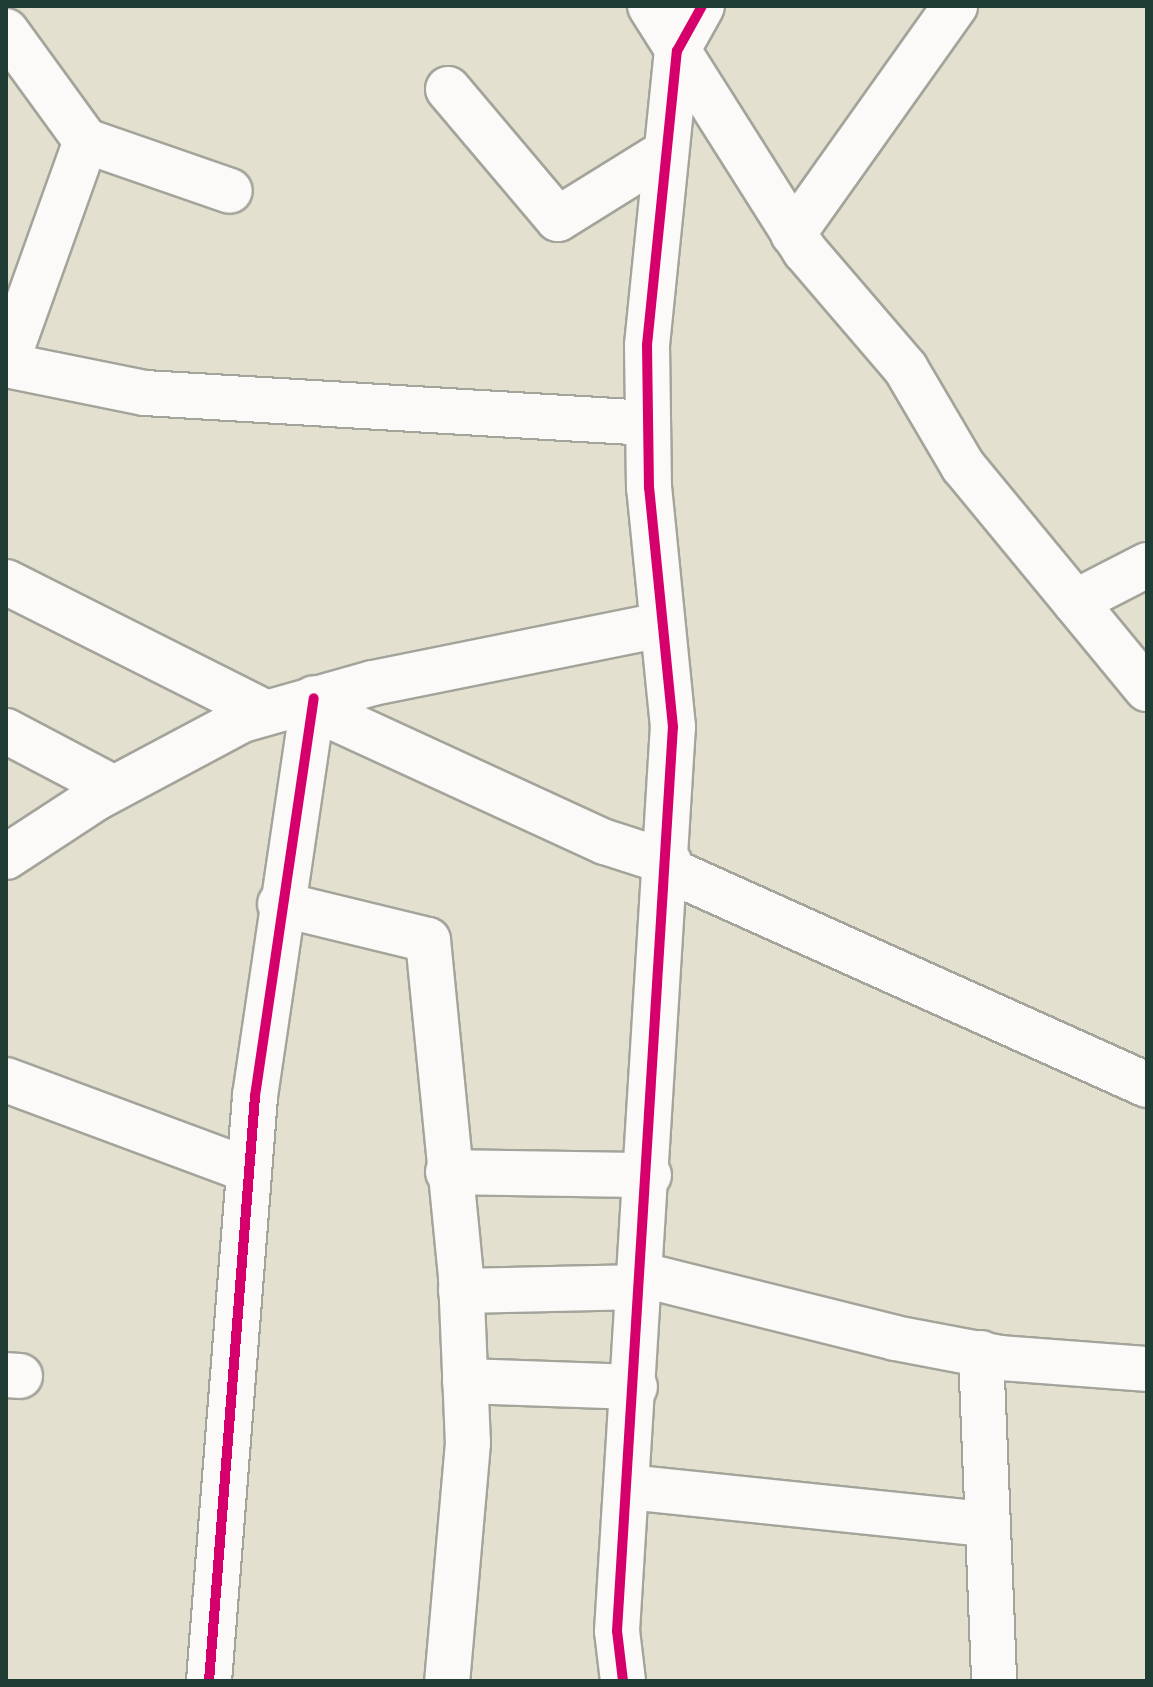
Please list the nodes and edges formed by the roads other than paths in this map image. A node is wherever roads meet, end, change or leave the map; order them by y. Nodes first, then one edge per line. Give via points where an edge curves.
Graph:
1 (650, 6) edge
2 (702, 6) edge
3 (955, 6) edge
4 (6, 31) edge
5 (677, 51) junction
6 (448, 89) dead end
7 (86, 141) junction
8 (661, 155) junction
9 (230, 191) dead end
10 (793, 234) junction
11 (6, 365) edge
12 (648, 423) junction
13 (1147, 565) edge
14 (6, 582) edge
15 (1075, 602) junction
16 (660, 625) junction
17 (1143, 681) edge
18 (314, 703) junction
19 (266, 713) junction
20 (6, 731) edge
21 (114, 788) junction
22 (6, 857) edge
23 (669, 866) junction
24 (280, 904) junction
25 (6, 1081) edge
26 (1147, 1085) edge
27 (248, 1170) junction
28 (448, 1172) junction
29 (649, 1175) junction
30 (643, 1281) junction
31 (461, 1291) junction
32 (981, 1353) junction
33 (1147, 1369) edge
34 (465, 1381) junction
35 (635, 1387) junction
36 (627, 1487) junction
37 (985, 1524) junction
38 (209, 1681) edge
39 (447, 1681) edge
40 (623, 1681) edge
41 (994, 1681) edge

1 - 5 street
2 - 5 street
3 - 10 street
4 - 7 street
5 - 8 street
5 - 10 street
6 - 8 street via 558,219
7 - 9 street
7 - 11 street
8 - 12 street
10 - 15 street via 906,369 963,466
11 - 12 street via 145,393
12 - 16 street
13 - 15 street
14 - 19 street
15 - 17 street
16 - 18 street
16 - 23 street via 673,727
18 - 19 street
18 - 23 street via 605,842
18 - 24 street
19 - 21 street
20 - 21 street
21 - 22 street
23 - 26 street
23 - 29 street
24 - 27 street
24 - 28 street via 428,940
25 - 27 street
27 - 38 street
28 - 29 street
28 - 31 street
29 - 30 street
30 - 31 street
30 - 32 street
30 - 35 street
31 - 34 street
32 - 33 street
32 - 37 street
34 - 35 street
34 - 39 street via 468,1443
35 - 36 street
36 - 37 street
36 - 40 street via 617,1631
37 - 41 street

